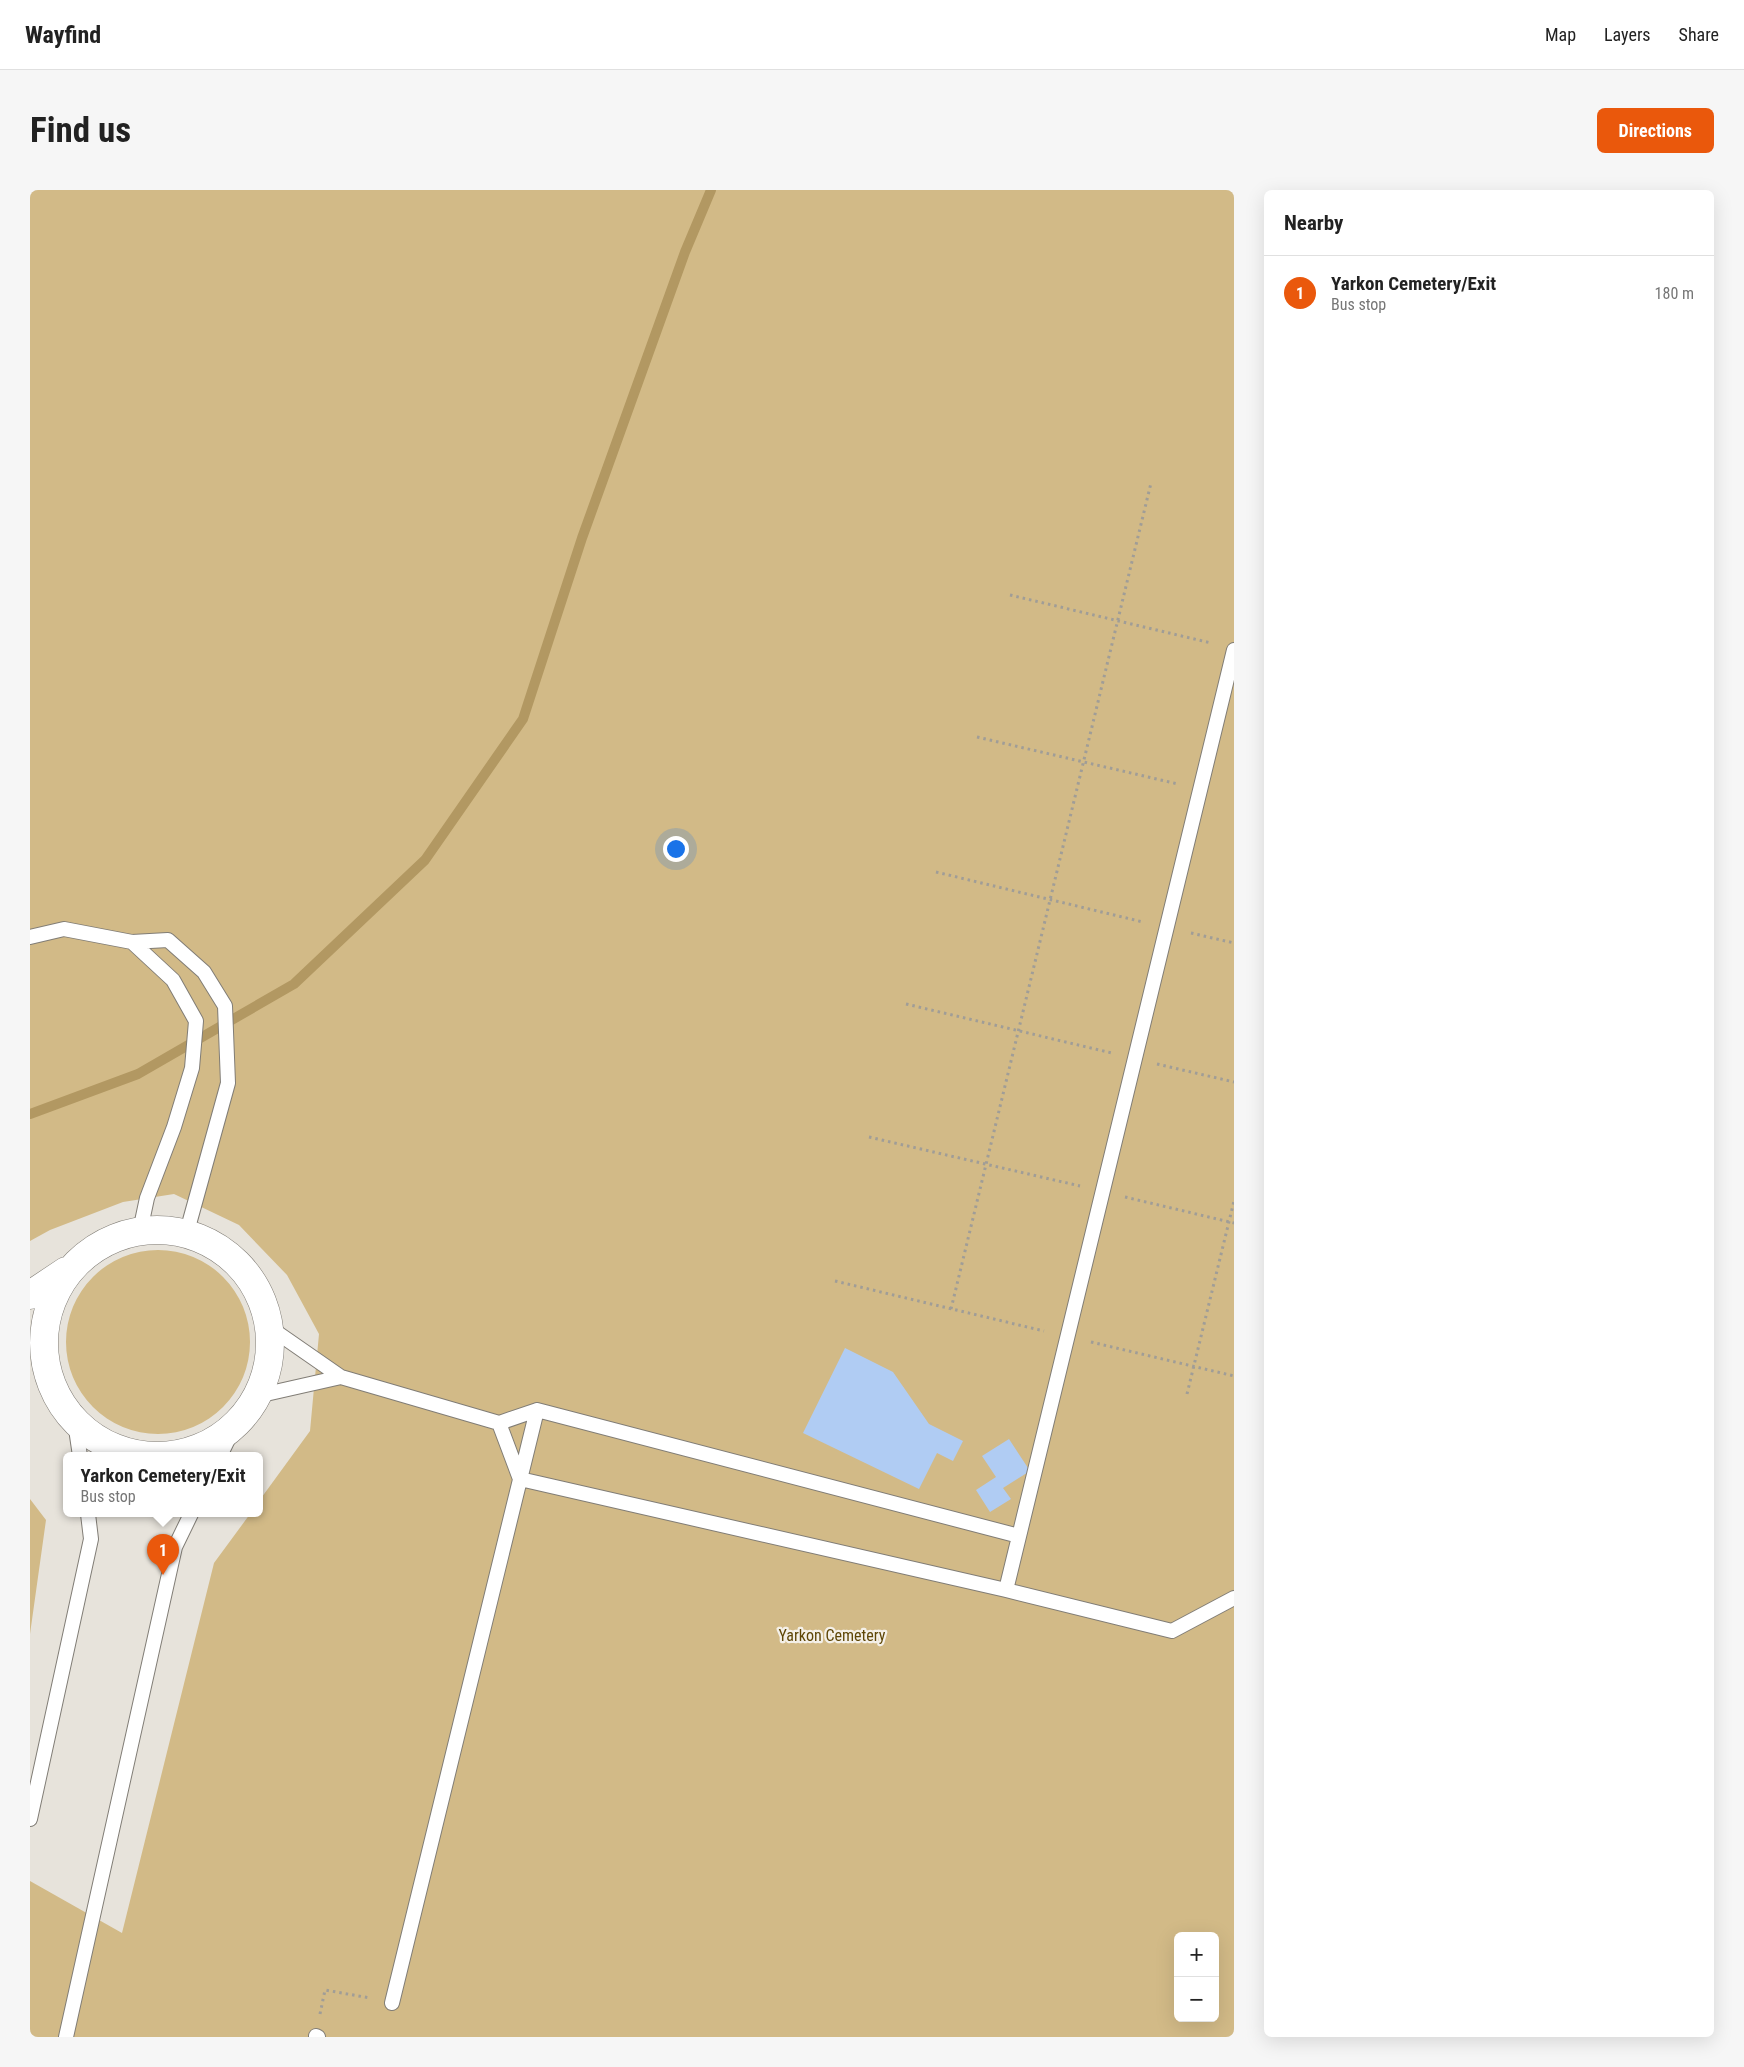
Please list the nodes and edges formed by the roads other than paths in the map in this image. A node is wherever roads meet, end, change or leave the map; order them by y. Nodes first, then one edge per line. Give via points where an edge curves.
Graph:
1 (1234, 650) edge
2 (30, 938) edge
3 (132, 942) junction
4 (140, 1230) junction
5 (186, 1234) junction
6 (77, 1263) junction
7 (30, 1295) edge
8 (270, 1327) junction
9 (30, 1370) edge
10 (341, 1377) junction
11 (257, 1396) junction
12 (58, 1398) junction
13 (537, 1410) junction
14 (75, 1422) junction
15 (499, 1423) junction
16 (235, 1424) junction
17 (79, 1452) edge
18 (128, 1452) edge
19 (182, 1452) edge
20 (222, 1452) edge
21 (520, 1479) junction
22 (88, 1517) edge
23 (190, 1517) edge
24 (1019, 1536) junction
25 (1006, 1590) junction
26 (1234, 1598) edge
27 (30, 1819) edge
28 (392, 2003) road end
29 (66, 2037) edge

1 - 24 lane
2 - 3 lane via 64,929
3 - 4 lane via 173,980 196,1021 192,1068 147,1198
3 - 5 lane via 168,940 204,972 225,1006 228,1083
4 - 5 street
4 - 6 street via 106,1242
5 - 8 street via 210,1242 239,1264 259,1293
6 - 7 street
6 - 12 street via 59,1286 47,1313 43,1342 47,1371
8 - 10 lane
8 - 11 street via 266,1374
9 - 12 street
10 - 11 lane
10 - 15 lane
11 - 16 street
12 - 14 street
13 - 15 lane
13 - 21 lane
13 - 24 lane
14 - 17 lane
14 - 18 street via 103,1443
15 - 21 lane
16 - 19 street via 206,1445
16 - 20 lane
21 - 25 lane
21 - 28 lane
22 - 27 lane via 92,1539
23 - 29 lane via 175,1546
24 - 25 lane
25 - 26 lane via 1172,1631

